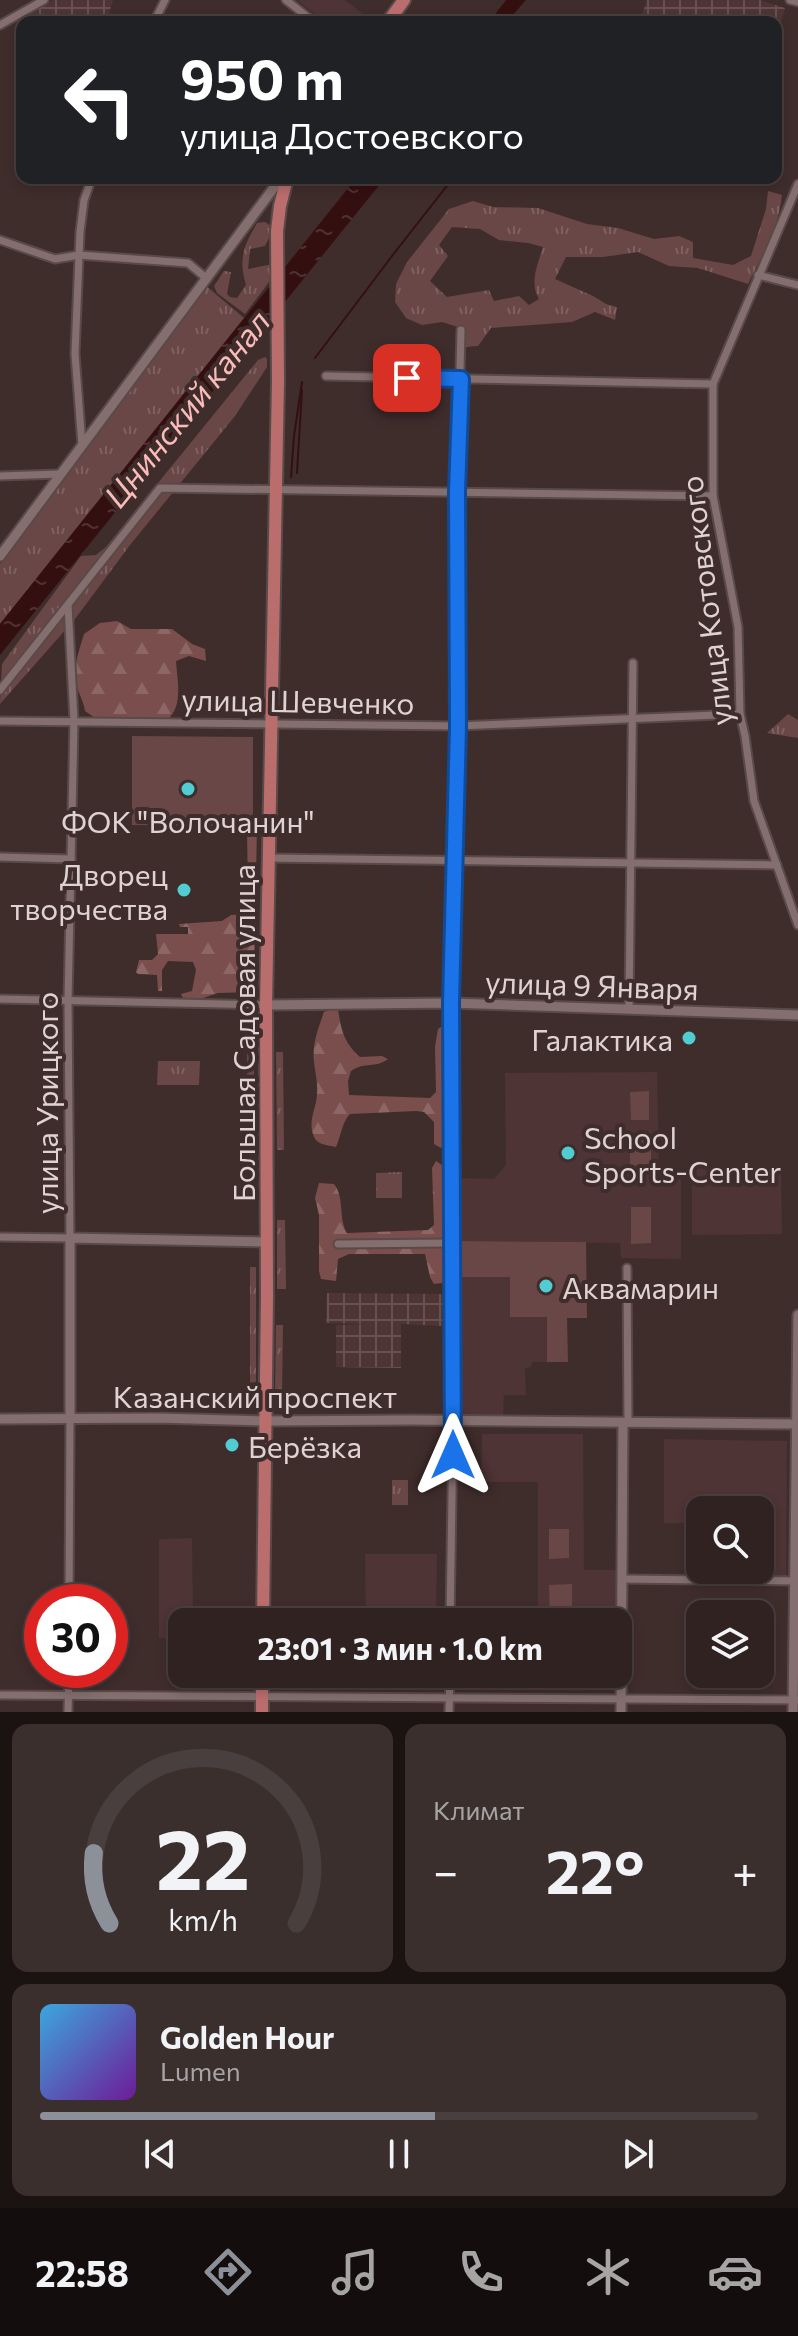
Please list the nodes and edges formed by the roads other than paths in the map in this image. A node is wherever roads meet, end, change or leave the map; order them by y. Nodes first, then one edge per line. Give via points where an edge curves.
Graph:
1 (44, 0) edge
2 (286, 0) edge
3 (790, 0) edge
4 (798, 2) edge
5 (306, 16) edge
6 (0, 25) edge
7 (90, 184) edge
8 (276, 184) edge
9 (286, 184) edge
10 (798, 184) edge
11 (260, 206) junction
12 (279, 213) junction
13 (0, 240) edge
14 (79, 255) junction
15 (758, 275) junction
16 (206, 278) junction
17 (798, 285) edge
18 (461, 330) dead end
19 (326, 376) dead end
20 (461, 379) junction
21 (713, 384) junction
22 (82, 445) junction
23 (59, 474) junction
24 (0, 476) edge
25 (276, 490) junction
26 (457, 492) junction
27 (713, 496) junction
28 (0, 556) edge
29 (68, 605) junction
30 (633, 663) dead end
31 (0, 690) edge
32 (740, 714) junction
33 (634, 719) junction
34 (0, 721) edge
35 (74, 721) junction
36 (271, 724) junction
37 (458, 726) junction
38 (0, 857) edge
39 (269, 858) junction
40 (71, 859) junction
41 (454, 862) junction
42 (631, 864) junction
43 (777, 865) junction
44 (798, 925) edge
45 (0, 999) edge
46 (68, 1001) junction
47 (451, 1003) junction
48 (266, 1005) junction
49 (629, 1009) junction
50 (798, 1015) edge
51 (0, 1237) edge
52 (70, 1238) junction
53 (267, 1242) junction
54 (451, 1243) junction
55 (338, 1244) dead end
56 (627, 1268) dead end
57 (798, 1315) edge
58 (0, 1419) edge
59 (70, 1419) junction
60 (264, 1421) junction
61 (453, 1421) junction
62 (625, 1423) junction
63 (797, 1424) edge
64 (622, 1579) junction
65 (795, 1581) junction
66 (69, 1584) edge
67 (263, 1608) edge
68 (450, 1608) edge
69 (69, 1688) edge
70 (262, 1688) edge
71 (450, 1688) edge
72 (0, 1695) edge
73 (69, 1695) junction
74 (262, 1696) junction
75 (450, 1698) junction
76 (621, 1698) junction
77 (796, 1700) edge
78 (68, 1712) edge
79 (262, 1712) edge
80 (449, 1712) edge
81 (621, 1712) edge
82 (793, 1712) edge

1 - 6 street
2 - 5 street
3 - 4 street
7 - 14 street
8 - 11 street
9 - 12 highway, Большая Садовая улица
10 - 15 street, улица Котовского
11 - 12 street
11 - 16 street
12 - 25 highway, Большая Садовая улица
13 - 14 street via 55,259
14 - 16 street via 188,263
14 - 22 street via 75,354
15 - 17 street
15 - 21 street, улица Котовского
16 - 22 street
18 - 20 street
19 - 20 street
20 - 21 street
20 - 26 street
21 - 27 street, улица Котовского
22 - 23 street
23 - 24 street
23 - 28 street
25 - 26 street
25 - 29 street via 160,488
25 - 36 highway, Большая Садовая улица
26 - 27 street
26 - 37 street
27 - 32 street, улица Котовского via 738,627
29 - 31 street
29 - 35 street, улица Урицкого
30 - 33 street
32 - 33 street, улица Шевченко
32 - 43 street, улица Котовского via 754,801
33 - 37 street, улица Шевченко
33 - 42 street
34 - 35 street, улица Шевченко
35 - 36 street, улица Шевченко
35 - 40 street, улица Урицкого
36 - 37 street, улица Шевченко
36 - 39 highway, Большая Садовая улица
37 - 41 street
38 - 40 street
39 - 41 street
39 - 48 highway, Большая Садовая улица
40 - 46 street, улица Урицкого
41 - 42 street
41 - 47 street
42 - 43 street
42 - 49 street
43 - 44 street, улица Котовского
45 - 46 street, улица 9 Января
46 - 48 street, улица 9 Января
46 - 52 street, улица Урицкого
47 - 48 street, улица 9 Января
47 - 49 street, улица 9 Января
47 - 54 street
48 - 53 highway, Большая Садовая улица
49 - 50 street, улица 9 Января
51 - 52 street
52 - 53 street
52 - 59 street, улица Урицкого
53 - 60 highway, Большая Садовая улица
54 - 55 street
54 - 61 street
56 - 62 street
57 - 63 street
58 - 59 street, Казанский проспект
59 - 60 street, Казанский проспект
59 - 66 street, улица Урицкого
60 - 61 street, Казанский проспект
60 - 67 highway, Большая Садовая улица
61 - 62 street, Казанский проспект
61 - 68 street
62 - 63 street, Казанский проспект
62 - 64 street
63 - 65 street
64 - 65 street
64 - 76 street
65 - 77 street
69 - 73 street
70 - 74 highway
71 - 75 street
72 - 73 street
73 - 74 street
73 - 78 street
74 - 75 street
74 - 79 highway
75 - 76 street
75 - 80 street
76 - 77 street
76 - 81 street
77 - 82 street

